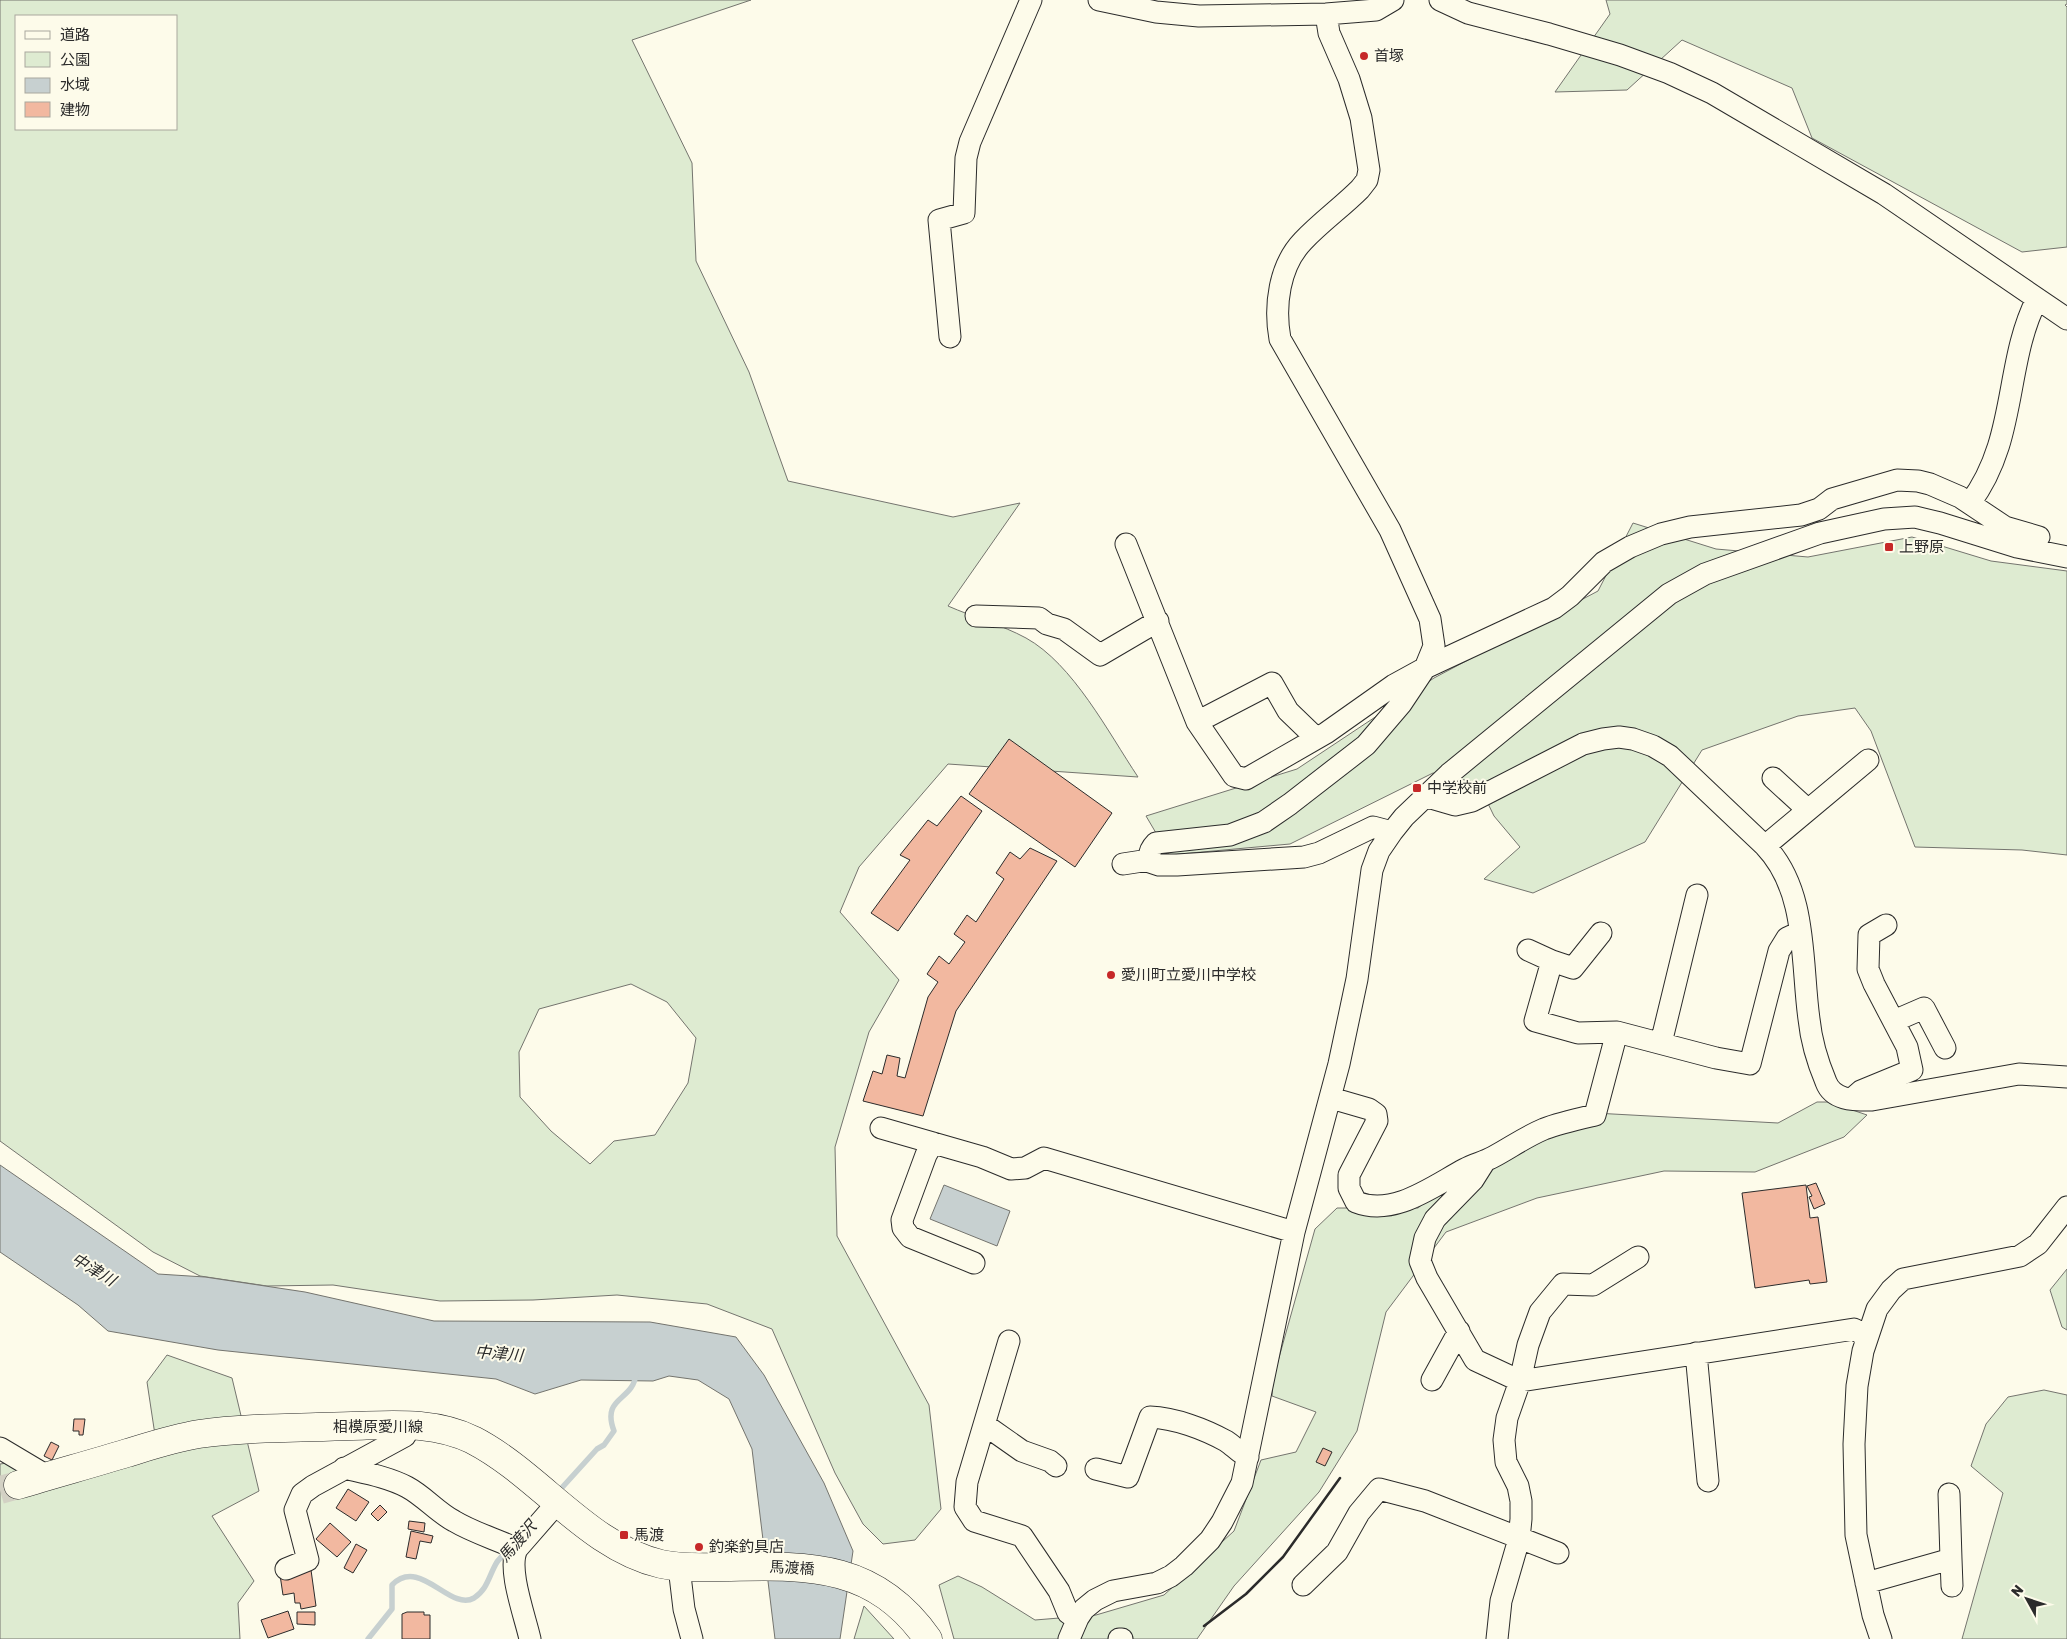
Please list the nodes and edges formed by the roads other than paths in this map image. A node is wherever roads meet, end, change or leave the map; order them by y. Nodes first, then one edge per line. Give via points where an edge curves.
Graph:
1 (1031, 0) edge
2 (1393, 0) edge
3 (1440, 0) edge
4 (1102, 1) edge
5 (1326, 14) junction
6 (2037, 299) junction
7 (2067, 319) edge
8 (950, 337) dead end
9 (1970, 503) junction
10 (2067, 543) edge
11 (1126, 544) dead end
12 (2067, 557) edge
13 (976, 616) dead end
14 (1158, 621) junction
15 (1424, 668) junction
16 (1197, 722) junction
17 (1316, 738) junction
18 (1868, 760) dead end
19 (1773, 778) dead end
20 (1424, 796) junction
21 (1808, 810) junction
22 (1392, 832) junction
23 (1765, 846) junction
24 (1149, 860) junction
25 (1123, 864) dead end
26 (1696, 895) dead end
27 (1886, 925) dead end
28 (1800, 932) junction
29 (1601, 933) dead end
30 (1528, 950) dead end
31 (1552, 961) junction
32 (1894, 1021) junction
33 (1618, 1032) junction
34 (1660, 1043) junction
35 (1945, 1048) dead end
36 (2067, 1076) edge
37 (1331, 1098) junction
38 (1851, 1100) junction
39 (881, 1128) dead end
40 (933, 1143) junction
41 (1485, 1162) junction
42 (2067, 1207) edge
43 (1294, 1232) junction
44 (1638, 1257) dead end
45 (974, 1263) dead end
46 (1459, 1331) junction
47 (1867, 1337) junction
48 (1010, 1341) dead end
49 (1696, 1354) junction
50 (1432, 1380) dead end
51 (1520, 1381) junction
52 (410, 1424) junction
53 (985, 1425) junction
54 (0, 1448) edge
55 (1248, 1457) junction
56 (1056, 1466) dead end
57 (344, 1468) junction
58 (1096, 1469) dead end
59 (47, 1476) junction
60 (1708, 1481) dead end
61 (18, 1484) tunnel mouth
62 (1949, 1494) dead end
63 (558, 1502) junction
64 (1519, 1539) junction
65 (517, 1548) junction
66 (1558, 1553) dead end
67 (1950, 1559) junction
68 (691, 1567) junction
69 (286, 1569) dead end
70 (1866, 1583) junction
71 (1303, 1585) dead end
72 (1952, 1586) dead end
73 (1078, 1618) junction
74 (530, 1639) edge
75 (692, 1639) edge
76 (928, 1639) edge
77 (1069, 1639) edge
78 (1497, 1639) edge
79 (1881, 1639) edge

1 - 8 street via 970,142 966,158 964,213 939,220
2 - 5 street via 1376,10
3 - 6 street via 1468,13 1620,55 1712,93 1884,194
4 - 5 street via 1156,12 1199,16
5 - 15 street via 1329,33 1349,79 1361,118 1369,170 1360,189 1296,250 1281,287 1277,325 1288,354 1390,530 1430,619 1434,646
6 - 7 street
6 - 9 street via 2026,321 2000,442 1992,466
9 - 10 street via 2012,531
9 - 15 street via 1930,484 1897,480 1832,500 1801,515 1690,527 1661,534 1604,562 1554,608
11 - 14 street
12 - 20 street via 2017,548 1940,523 1901,518 1876,520 1820,533 1705,574 1669,594
13 - 14 street via 1039,618 1047,624 1064,628 1100,655
14 - 16 street
15 - 17 street
15 - 24 street via 1396,710 1366,745 1278,812 1230,835 1156,843 1149,852
16 - 17 street via 1272,683 1288,711
16 - 17 street via 1234,776 1246,779
18 - 21 street
19 - 21 street
20 - 22 street
20 - 23 street via 1455,805 1472,801 1583,744 1619,737 1634,739 1670,756
21 - 23 street
22 - 24 street via 1373,827 1319,853 1298,858 1187,865 1159,865
22 - 37 street via 1379,851 1372,870 1357,979
23 - 28 street via 1786,873
24 - 25 street
26 - 34 street
27 - 32 street via 1869,935 1868,969
28 - 34 street via 1787,938 1779,951 1750,1064
28 - 38 street via 1809,1021 1824,1077 1838,1097
29 - 31 street via 1573,968
30 - 31 street
31 - 33 street via 1535,1020 1578,1033
32 - 35 street via 1924,1008
32 - 38 street via 1907,1046 1912,1070 1861,1091
33 - 34 street
33 - 41 street via 1595,1115 1545,1129 1514,1143
36 - 38 street via 2019,1074 1872,1100
37 - 41 street via 1376,1114 1377,1121 1349,1175 1356,1202 1367,1207 1408,1199
37 - 43 street
39 - 40 street
40 - 43 street via 1011,1169 1025,1168 1044,1158
40 - 45 street via 902,1220 903,1228 910,1237
41 - 46 street via 1473,1180 1435,1219 1425,1238 1420,1261
42 - 47 street via 2038,1244 2020,1256 1903,1279 1883,1299
43 - 55 street
44 - 51 street via 1593,1285 1562,1284 1540,1312
46 - 50 street
46 - 51 street via 1475,1360
47 - 49 street via 1854,1329
47 - 70 street via 1857,1386 1854,1444 1856,1535
48 - 53 street
49 - 51 street
49 - 60 street
51 - 64 street via 1507,1418 1504,1440 1506,1462 1518,1486 1521,1501
52 - 57 street via 405,1436
52 - 59 main road, 相模原愛川線 via 198,1434
52 - 63 main road, 相模原愛川線 via 440,1428 473,1440
53 - 56 street via 1022,1451
53 - 73 street via 967,1482 965,1507 974,1521 1022,1536 1059,1592 1068,1613
54 - 59 street
55 - 58 street via 1228,1442 1204,1431 1150,1417 1130,1480
55 - 73 street via 1242,1483 1222,1522 1210,1540 1184,1566 1157,1583 1105,1595 1090,1603
57 - 65 street via 408,1487 451,1520
57 - 69 street via 302,1494 295,1510 308,1560
59 - 61 main road, 相模原愛川線
62 - 67 street
63 - 65 street
63 - 68 main road, 相模原愛川線 via 614,1544 650,1560
64 - 66 street
64 - 71 street via 1425,1501 1379,1489 1359,1513 1337,1552
64 - 78 street via 1501,1601
65 - 74 street via 512,1566
67 - 70 street
67 - 72 street
68 - 75 street via 684,1609
68 - 76 main road, 馬渡橋 via 805,1567 840,1574 876,1589 902,1610
70 - 79 street
73 - 77 street

